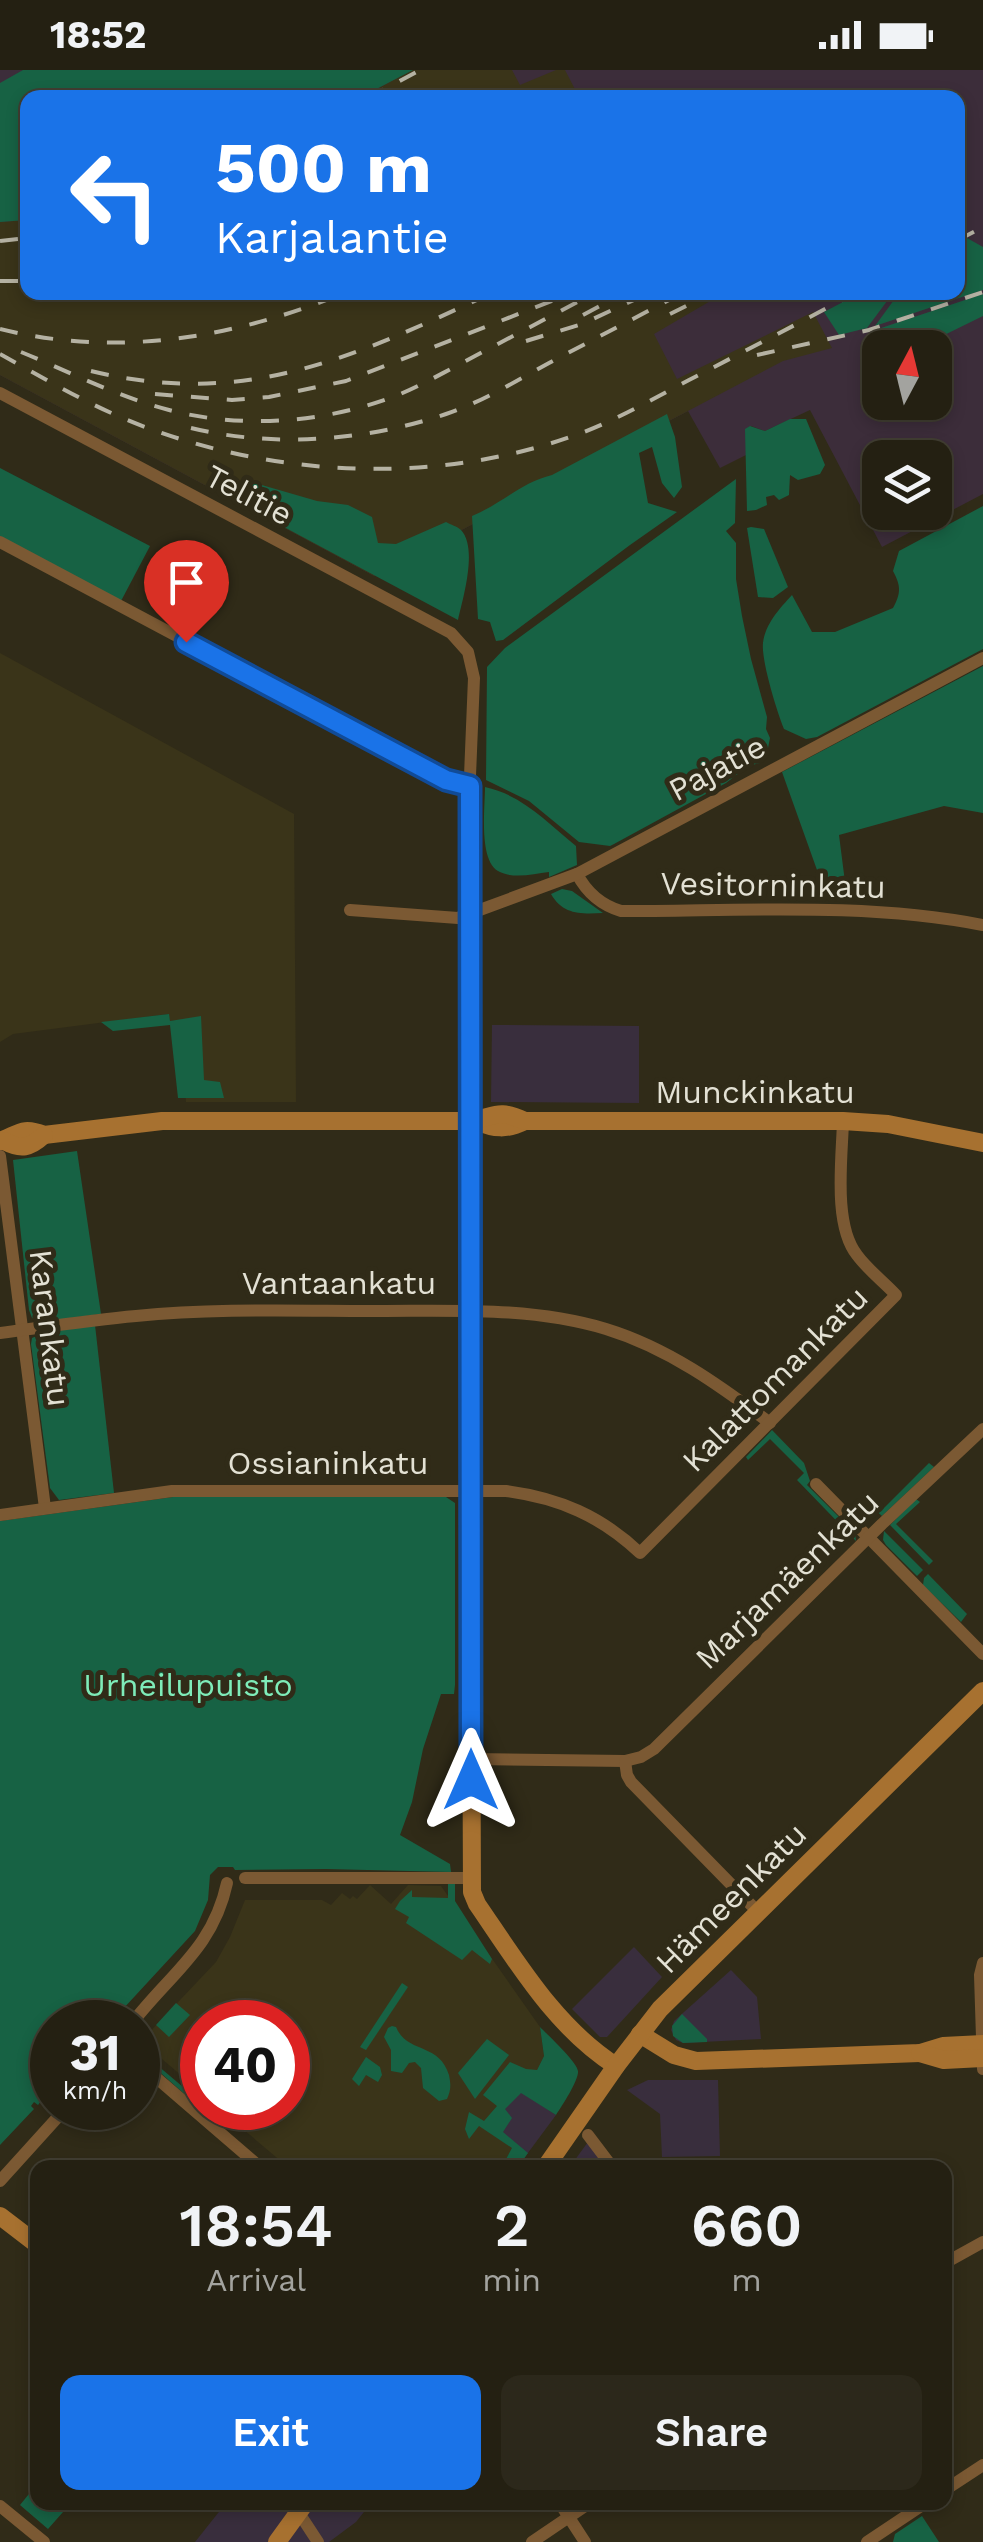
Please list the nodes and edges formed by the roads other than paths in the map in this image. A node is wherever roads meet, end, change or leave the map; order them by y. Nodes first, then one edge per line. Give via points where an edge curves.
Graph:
1 (0, 394) edge
2 (0, 542) edge
3 (983, 658) edge
4 (470, 786) junction
5 (576, 874) junction
6 (350, 910) dead end
7 (470, 912) junction
8 (983, 926) edge
9 (472, 1121) junction
10 (843, 1121) junction
11 (983, 1143) edge
12 (1, 1146) edge
13 (470, 1311) junction
14 (22, 1330) junction
15 (0, 1333) edge
16 (770, 1424) junction
17 (983, 1429) edge
18 (816, 1484) dead end
19 (470, 1491) junction
20 (45, 1508) junction
21 (0, 1514) edge
22 (869, 1538) junction
23 (640, 1553) joint
24 (983, 1654) edge
25 (983, 1691) edge
26 (471, 1759) junction
27 (625, 1761) junction
28 (245, 1878) dead end
29 (471, 1878) junction
30 (227, 1883) dead end
31 (758, 1912) junction
32 (983, 1963) edge
33 (152, 2000) edge
34 (640, 2034) junction
35 (982, 2044) edge
36 (920, 2053) junction
37 (983, 2058) edge
38 (616, 2066) junction
39 (983, 2069) edge
40 (160, 2081) edge
41 (46, 2130) edge
42 (588, 2135) dead end
43 (252, 2160) edge
44 (550, 2160) edge
45 (607, 2160) edge
46 (0, 2181) edge
47 (0, 2216) edge
48 (30, 2238) edge
49 (983, 2242) edge
50 (952, 2258) edge
51 (983, 2465) edge
52 (952, 2485) edge
53 (0, 2506) edge
54 (297, 2510) edge
55 (301, 2510) edge
56 (564, 2510) edge
57 (579, 2510) edge
58 (914, 2510) edge
59 (568, 2517) junction
60 (44, 2542) edge
61 (277, 2542) edge
62 (318, 2542) edge
63 (532, 2542) edge
64 (586, 2542) edge
65 (867, 2542) edge

1 - 4 street, Telitie via 451,633 468,652 474,678
2 - 4 street via 446,780
3 - 5 street, Pajatie
4 - 7 street
5 - 7 street, Pajatie
5 - 8 street, Vesitorninkatu via 594,898 621,911 873,912
6 - 7 street, Pajatie via 451,918
7 - 9 street
9 - 10 main road, Munckinkatu via 490,1114 525,1121
9 - 12 main road, Munckinkatu via 162,1121 44,1135 14,1132
9 - 13 main road
10 - 11 main road, Munckinkatu
10 - 16 street, Kalattomankatu via 846,1233 856,1254 896,1295
12 - 14 street, Karankatu
13 - 14 street, Vantaankatu via 212,1311
13 - 16 street, Vantaankatu via 548,1316 632,1338 712,1380
13 - 19 main road
14 - 15 street, Vantaankatu
14 - 20 street, Karankatu
16 - 23 street, Kalattomankatu
17 - 22 street, Marjamäenkatu
18 - 22 street
19 - 20 street, Ossianinkatu via 172,1491
19 - 23 street, Ossianinkatu via 560,1502 606,1524
19 - 26 main road
20 - 21 street, Ossianinkatu
22 - 24 street
22 - 27 street, Marjamäenkatu via 654,1749
25 - 31 main road, Hämeenkatu
26 - 27 street
26 - 29 main road
27 - 31 street via 630,1782
28 - 29 street
29 - 38 main road via 473,1896 529,1982
30 - 33 street via 207,1936
31 - 34 main road, Hämeenkatu
32 - 35 street
34 - 36 main road via 696,2062
34 - 38 main road, Hämeenkatu
35 - 36 main road
35 - 37 street
36 - 37 main road via 944,2060
37 - 39 street
38 - 44 main road, Hämeenkatu
40 - 43 street
41 - 46 street
42 - 45 street
47 - 48 main road
49 - 50 street
51 - 52 street
53 - 60 street
54 - 61 main road
55 - 62 street
56 - 59 street
57 - 59 street
58 - 65 street
59 - 63 street
59 - 64 street

